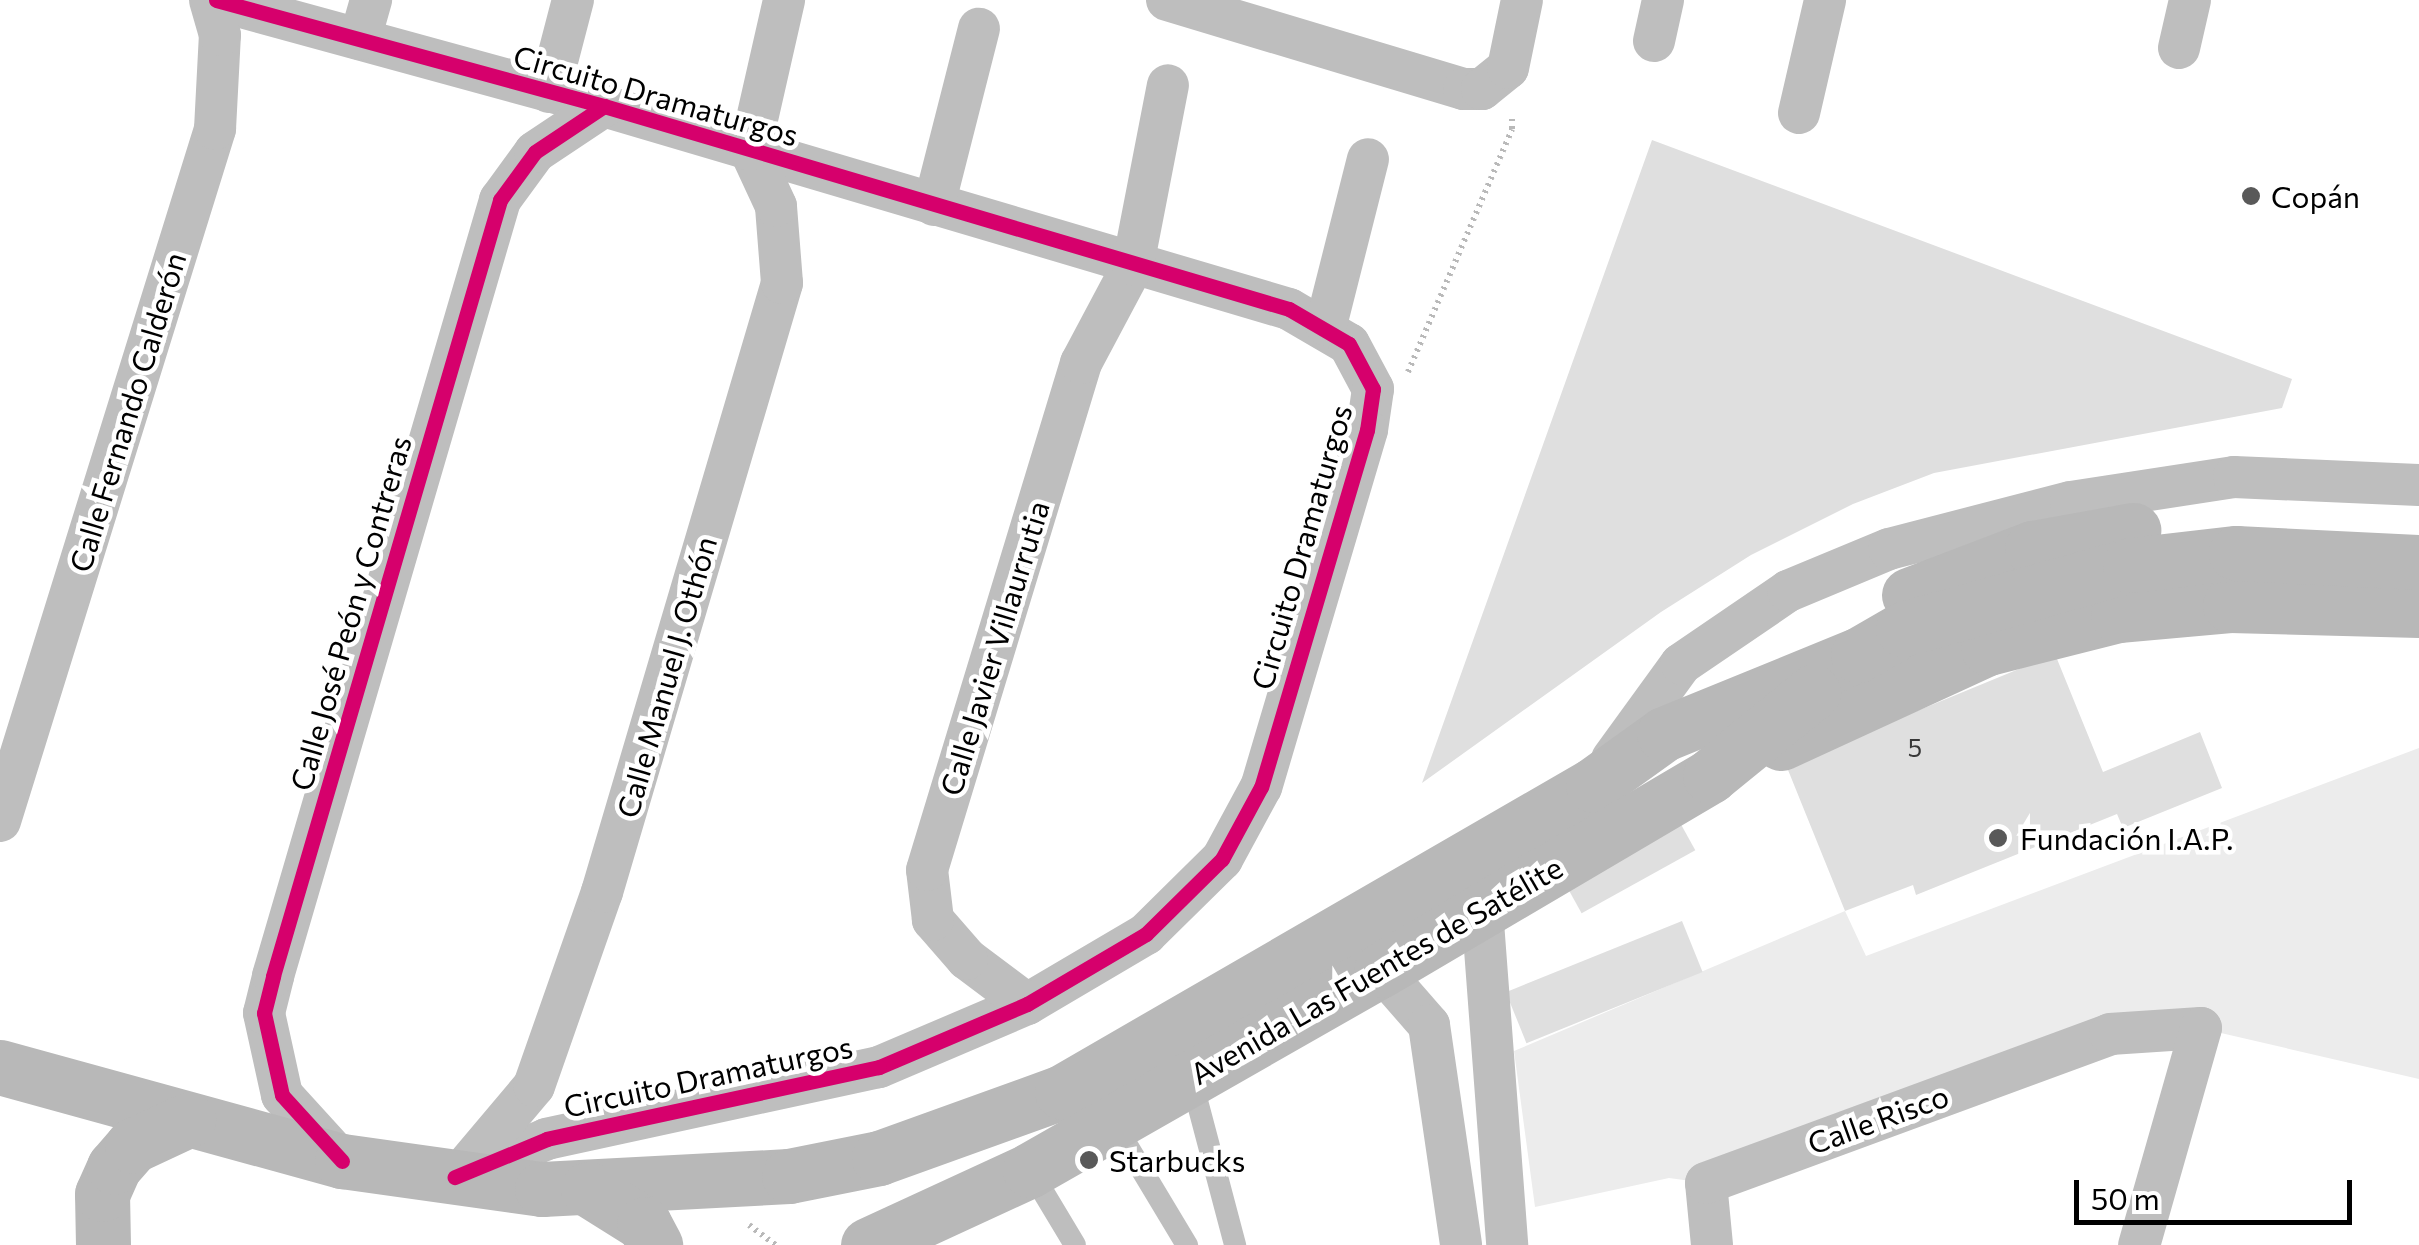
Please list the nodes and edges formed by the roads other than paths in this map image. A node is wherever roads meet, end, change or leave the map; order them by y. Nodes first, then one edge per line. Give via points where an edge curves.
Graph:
1 (213, 0) edge
2 (573, 0) edge
3 (784, 0) edge
4 (1167, 0) edge
5 (1522, 0) edge
6 (1825, 0) edge
7 (2190, 0) edge
8 (366, 20) edge
9 (979, 29) dead end
10 (2179, 48) dead end
11 (1168, 85) dead end
12 (549, 92) junction
13 (604, 106) junction
14 (1799, 113) dead end
15 (750, 150) junction
16 (1368, 159) dead end
17 (934, 205) junction
18 (1133, 265) junction
19 (1326, 325) junction
20 (2419, 485) edge
21 (2419, 524) edge
22 (2419, 562) edge
23 (2419, 610) edge
24 (1881, 642) junction
25 (1664, 734) junction
26 (1710, 776) junction
27 (1592, 785) junction
28 (0, 821) edge
29 (1482, 909) junction
30 (1381, 970) junction
31 (1027, 1004) junction
32 (0, 1067) edge
33 (1192, 1078) junction
34 (188, 1120) junction
35 (1114, 1122) junction
36 (342, 1161) junction
37 (1030, 1170) junction
38 (455, 1176) junction
39 (588, 1189) junction
40 (936, 1233) edge
41 (103, 1245) edge
42 (655, 1245) edge
43 (868, 1245) edge
44 (1075, 1245) edge
45 (1188, 1245) edge
46 (1236, 1245) edge
47 (1461, 1245) edge
48 (1507, 1245) edge
49 (1712, 1245) edge
50 (2139, 1245) edge

1 - 8 street, Circuito Dramaturgos
1 - 28 street, Calle Fernando Calderón via 220,36 215,129
2 - 12 street
3 - 15 street
4 - 5 street via 1464,89 1499,80 1508,68
6 - 14 street
7 - 10 street
8 - 12 street, Circuito Dramaturgos
9 - 17 street
11 - 18 street, Calle Javier Villaurrutia
12 - 13 street, Circuito Dramaturgos
13 - 15 street, Circuito Dramaturgos
13 - 36 street, Calle José Peón y Contreras via 535,152 500,200 273,976 264,1013 282,1095
15 - 17 street, Circuito Dramaturgos
15 - 38 street, Calle Manuel J. Othón via 776,206 782,283 602,892 534,1086 499,1134
16 - 19 street
17 - 18 street, Circuito Dramaturgos
18 - 19 street, Circuito Dramaturgos
18 - 31 street, Calle Javier Villaurrutia via 1081,364 927,870 933,920 967,959
19 - 31 street, Circuito Dramaturgos via 1349,344 1374,389 1245,823 1222,859 1146,934
20 - 27 street, Avenida Las Fuentes de Satélite via 2234,477 2072,502 1889,549 1788,591 1681,664
21 - 25 main road via 2264,518 2032,548 1972,566 1783,653
22 - 24 main road, Avenida Las Fuentes de Satélite via 2236,553 2130,564
23 - 26 main road via 2230,605 2118,614 1919,674
24 - 25 main road, Avenida Las Fuentes de Satélite
24 - 26 main road, Avenida Las Fuentes de Satélite
25 - 27 main road, Avenida Las Fuentes de Satélite
26 - 29 main road, Avenida Las Fuentes de Satélite
27 - 39 main road, Avenida Las Fuentes de Satélite via 1062,1092 972,1128 789,1176
29 - 30 main road, Avenida Las Fuentes de Satélite
29 - 48 street
30 - 33 main road, Avenida Las Fuentes de Satélite
30 - 47 street via 1430,1025
31 - 38 street, Circuito Dramaturgos via 879,1067 547,1139
32 - 34 main road, Circuito Dramaturgos
33 - 35 main road, Avenida Las Fuentes de Satélite
33 - 46 lane
34 - 36 main road, Circuito Dramaturgos
34 - 41 main road via 132,1146 114,1167 102,1194
35 - 37 main road, Avenida Las Fuentes de Satélite
35 - 45 lane
36 - 38 main road, Circuito Dramaturgos
37 - 40 main road, Avenida Las Fuentes de Satélite
37 - 44 lane
38 - 39 main road, Circuito Dramaturgos
39 - 42 main road via 644,1224
40 - 43 main road, Avenida Las Fuentes de Satélite
49 - 50 street, Calle Risco via 1706,1183 2110,1034 2201,1028

